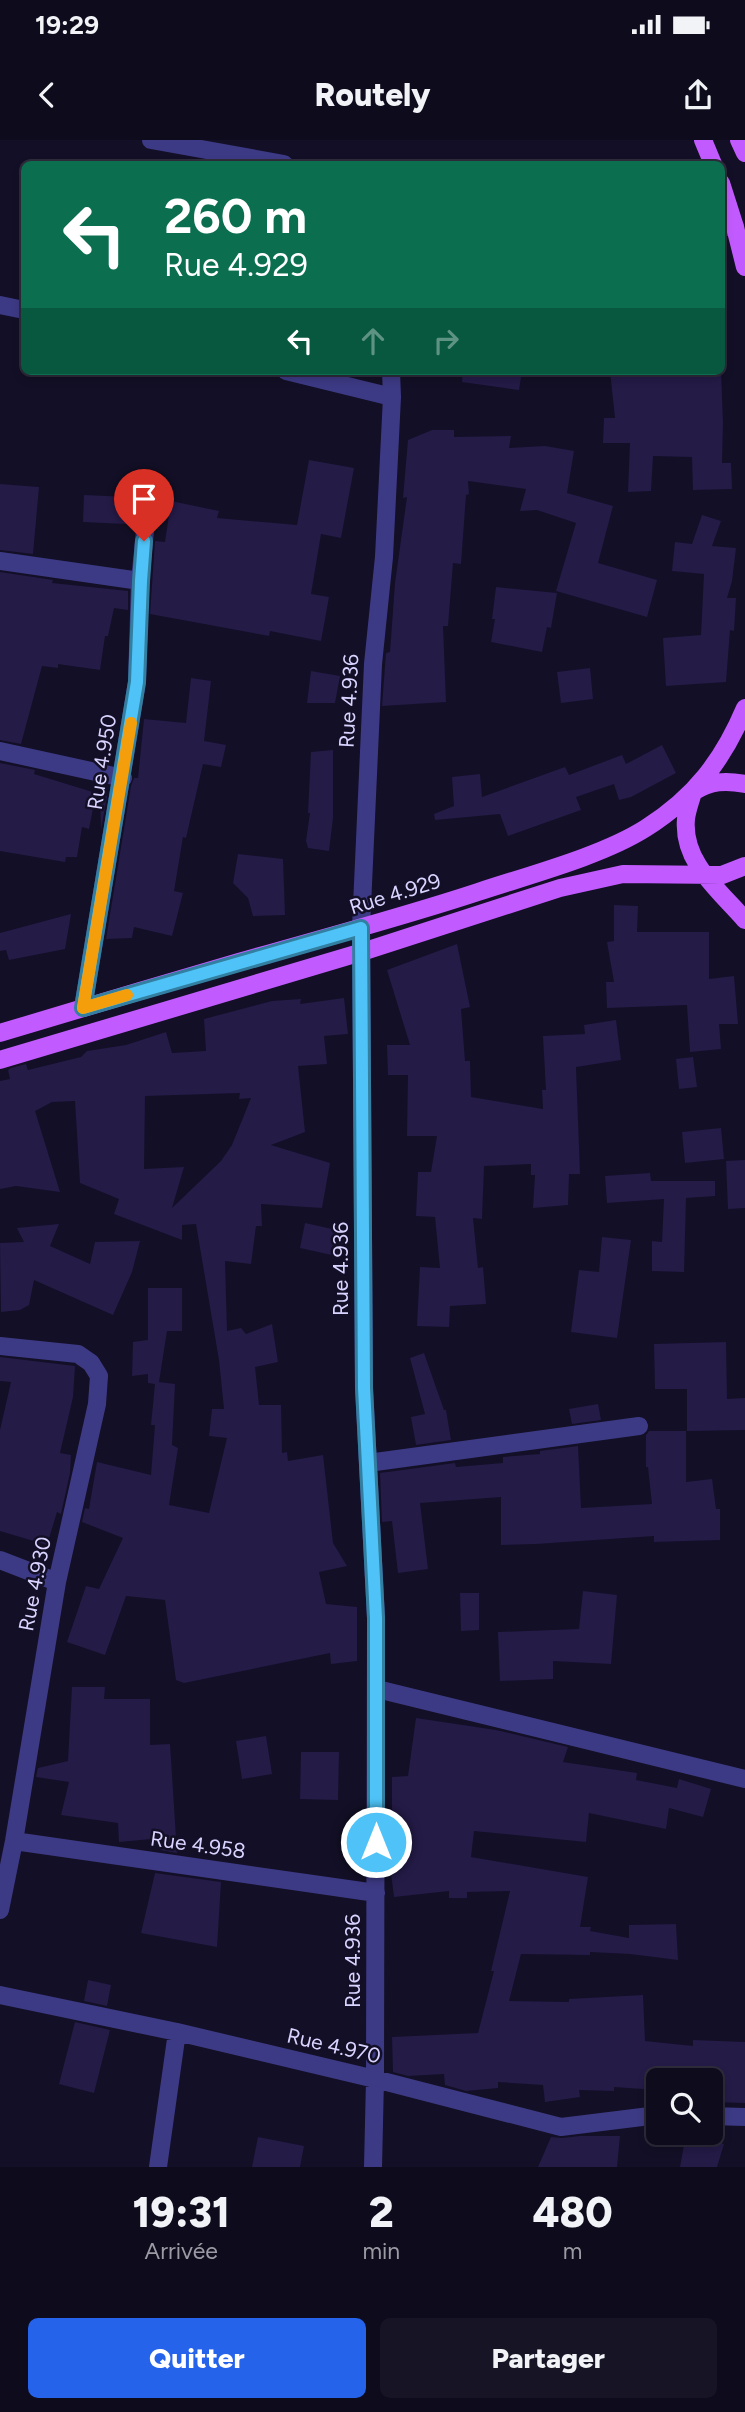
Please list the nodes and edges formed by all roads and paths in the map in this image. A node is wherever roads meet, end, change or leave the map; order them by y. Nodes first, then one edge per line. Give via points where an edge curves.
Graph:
1 (151, 140) edge
2 (703, 140) edge
3 (739, 140) edge
4 (745, 153) edge
5 (267, 161) edge
6 (712, 161) edge
7 (725, 208) edge
8 (728, 227) edge
9 (745, 267) edge
10 (0, 305) edge
11 (21, 309) edge
12 (302, 375) edge
13 (391, 375) edge
14 (392, 397) junction
15 (146, 521) dead end
16 (0, 561) edge
17 (141, 581) junction
18 (745, 708) edge
19 (0, 751) edge
20 (123, 778) junction
21 (745, 784) edge
22 (694, 792) junction
23 (743, 868) edge
24 (705, 876) junction
25 (745, 920) edge
26 (361, 928) junction
27 (362, 952) junction
28 (83, 1008) junction
29 (0, 1033) edge
30 (0, 1060) edge
31 (0, 1346) edge
32 (639, 1426) dead end
33 (368, 1463) junction
34 (0, 1560) edge
35 (57, 1582) junction
36 (377, 1689) junction
37 (745, 1779) edge
38 (14, 1841) junction
39 (376, 1893) junction
40 (0, 1910) edge
41 (0, 1995) edge
42 (177, 2032) junction
43 (375, 2079) junction
44 (646, 2116) edge
45 (723, 2116) edge
46 (745, 2117) edge
47 (158, 2167) edge
48 (373, 2167) edge

1 - 5 street
2 - 6 main road
3 - 4 main road
7 - 8 main road
8 - 9 main road
10 - 11 street
12 - 14 street
13 - 14 street, Rue 4.936
14 - 26 street, Rue 4.936
15 - 17 street, Rue 4.950
16 - 17 street
17 - 20 street, Rue 4.950 via 137,682
18 - 22 main road, Rue 4.929 via 734,734
19 - 20 street
20 - 28 street, Rue 4.950
21 - 22 main road via 714,782
22 - 24 main road via 686,817 687,837
22 - 26 main road, Rue 4.929 via 645,829 593,853
23 - 24 main road
24 - 25 main road
24 - 27 main road via 623,874 560,888
26 - 27 street, Rue 4.936
26 - 28 main road, Rue 4.929
27 - 30 main road
27 - 33 street, Rue 4.936
28 - 29 main road, Rue 4.929
31 - 35 street, Rue 4.930 via 78,1354 99,1376 97,1404
32 - 33 street
33 - 36 street, Rue 4.936
34 - 35 street
35 - 38 street, Rue 4.930
36 - 37 street
36 - 39 street, Rue 4.936
38 - 39 street, Rue 4.958
38 - 40 street, Rue 4.930
39 - 43 street, Rue 4.936
41 - 42 street, Rue 4.970
42 - 43 street, Rue 4.970
42 - 47 street
43 - 44 street, Rue 4.970 via 561,2127
43 - 48 street, Rue 4.936
45 - 46 street

